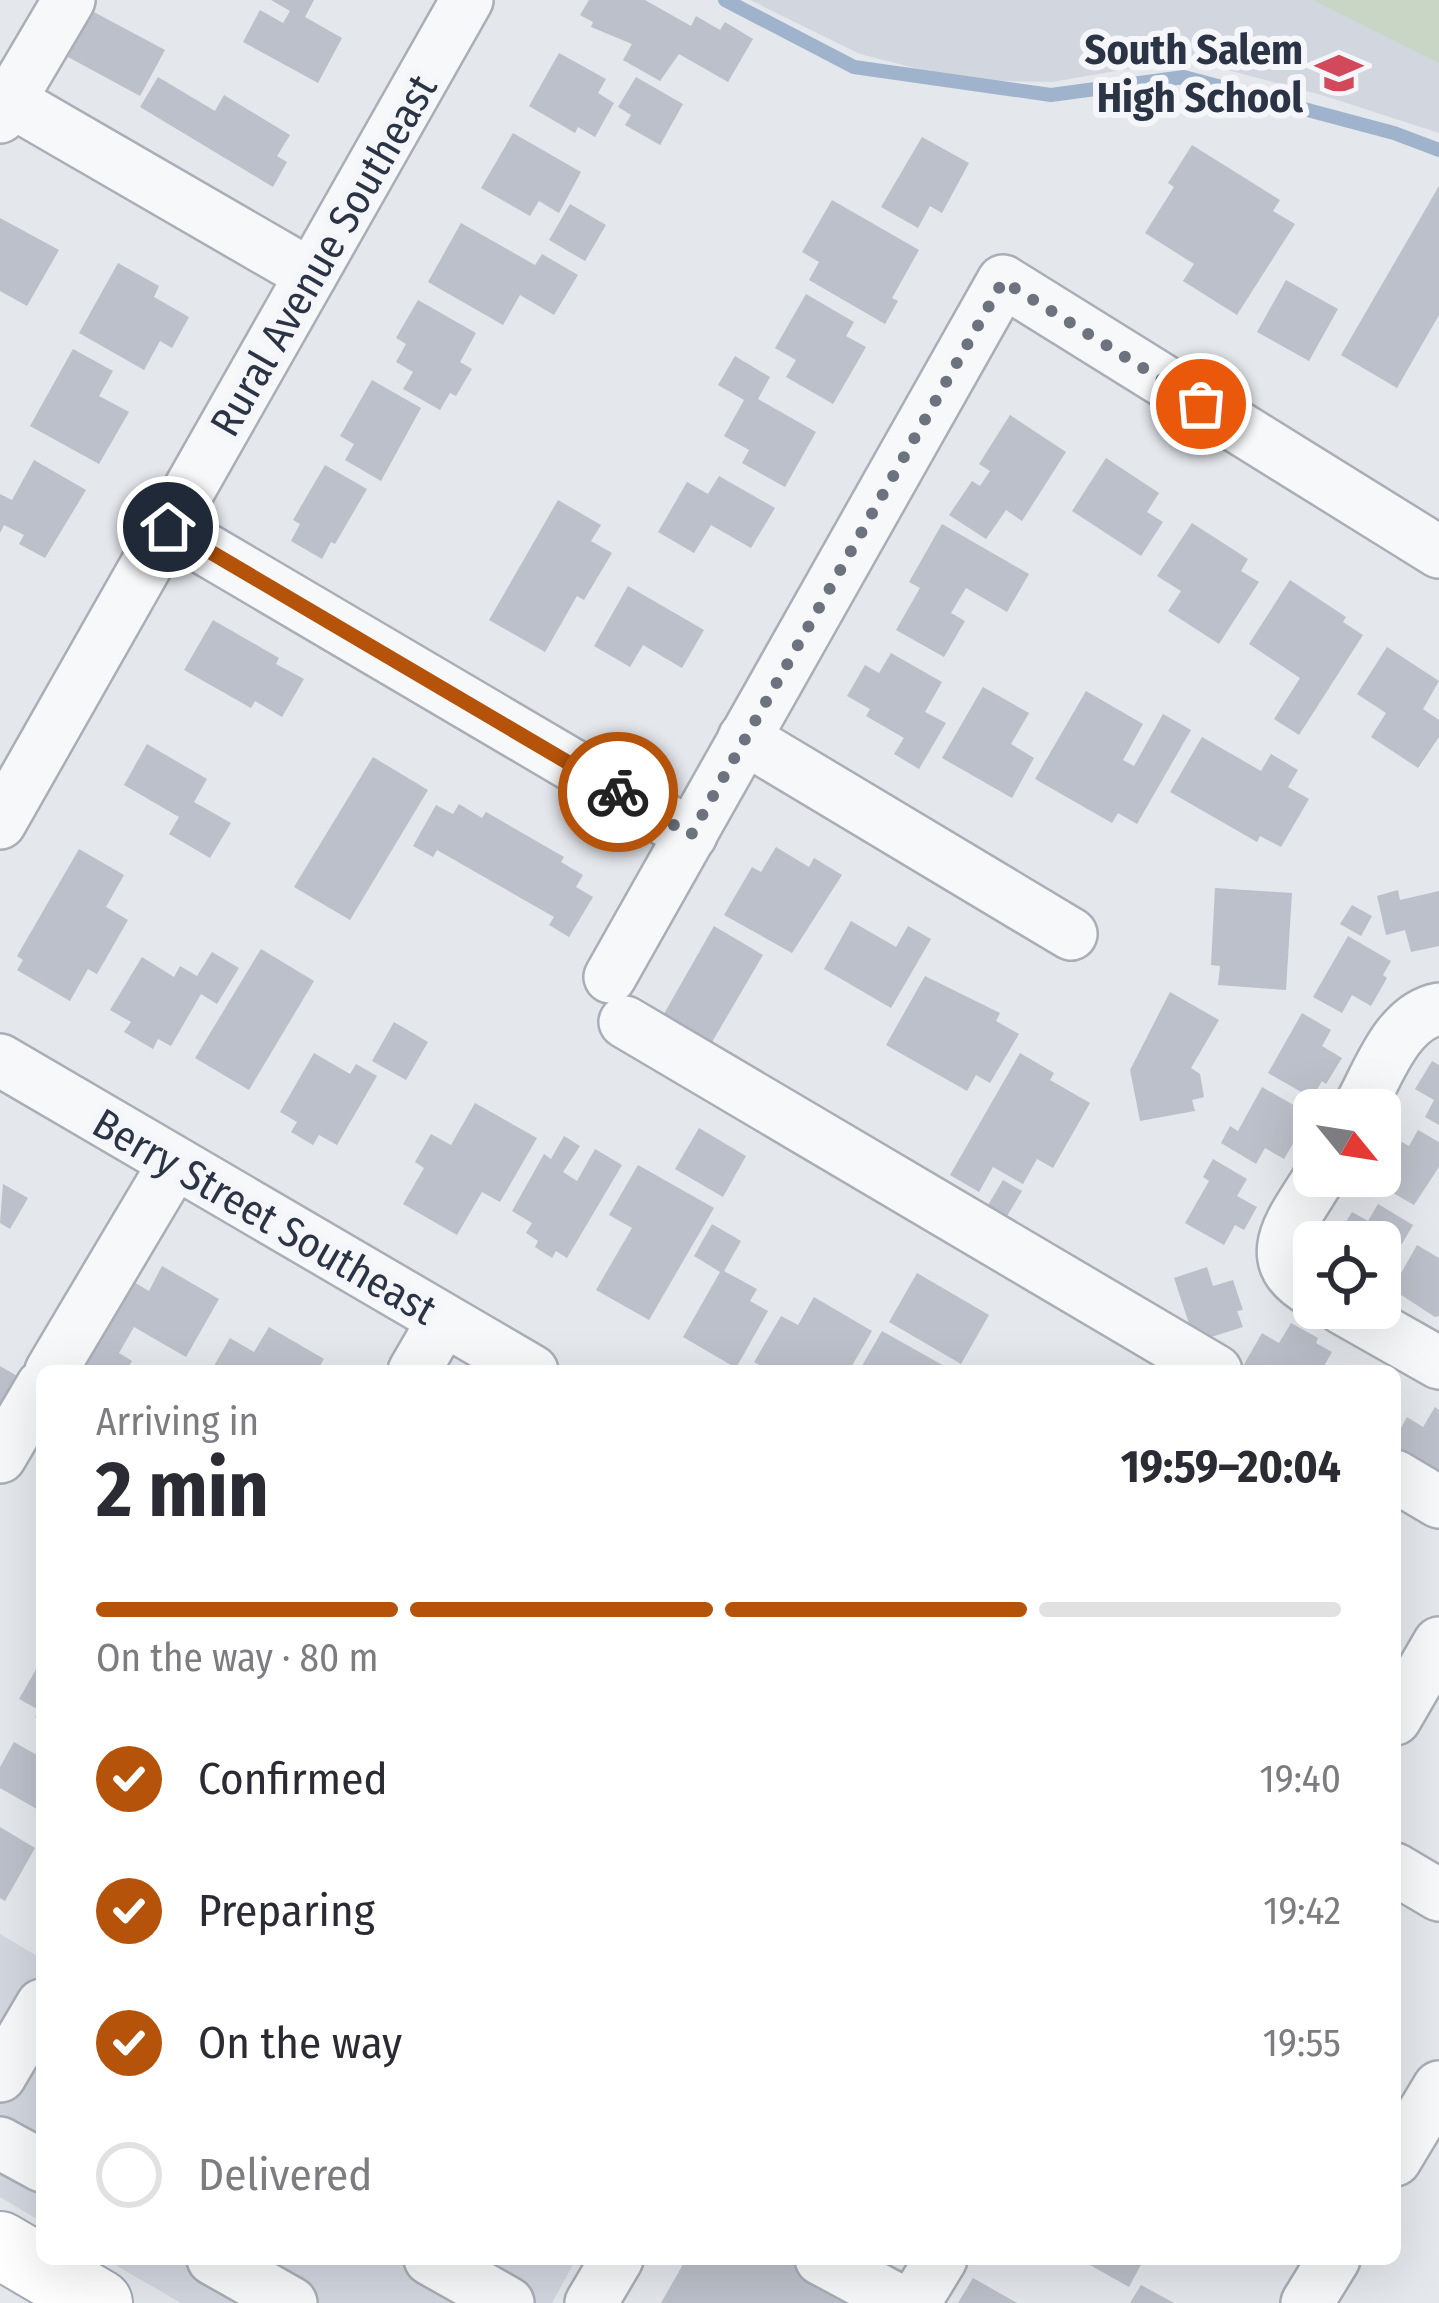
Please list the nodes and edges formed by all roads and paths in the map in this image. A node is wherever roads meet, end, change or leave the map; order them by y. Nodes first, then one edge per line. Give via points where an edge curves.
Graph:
1 (69, 0) edge
2 (467, 0) edge
3 (3, 104) edge
4 (311, 275) junction
5 (168, 527) junction
6 (1439, 552) edge
7 (744, 738) junction
8 (0, 823) edge
9 (691, 835) junction
10 (1072, 934) dead end
11 (1439, 1009) edge
12 (0, 1060) edge
13 (1370, 1089) edge
14 (174, 1164) junction
15 (1293, 1222) edge
16 (1293, 1276) edge
17 (443, 1321) junction
18 (1379, 1329) edge
19 (1439, 1363) edge
20 (55, 1365) edge
21 (417, 1365) edge
22 (521, 1365) edge
23 (1206, 1365) edge
24 (36, 1396) edge
25 (0, 1457) edge
26 (1401, 1480) edge
27 (1439, 1502) edge
28 (1439, 1642) edge
29 (1401, 1708) edge
30 (1401, 1872) edge
31 (1439, 1894) edge
32 (36, 2015) edge
33 (0, 2076) edge
34 (1439, 2087) edge
35 (0, 2143) edge
36 (1401, 2150) edge
37 (36, 2163) edge
38 (0, 2245) edge
39 (441, 2265) edge
40 (613, 2265) edge
41 (831, 2265) edge
42 (937, 2265) edge
43 (1330, 2265) edge
44 (234, 2274) edge
45 (99, 2303) edge
46 (291, 2303) edge
47 (508, 2303) edge
48 (591, 2303) edge
49 (1307, 2303) edge

1 - 3 street
2 - 4 street, Rural Avenue Southeast
3 - 4 street
4 - 5 street, Rural Avenue Southeast
5 - 8 street, Rural Avenue Southeast
5 - 9 street
6 - 7 street via 1003,281
7 - 9 street
7 - 10 street
9 - 23 street via 617,999
11 - 13 street via 1407,1024
12 - 14 street, Berry Street Southeast
14 - 17 street, Berry Street Southeast
14 - 20 street
15 - 16 street via 1281,1254
17 - 21 street
17 - 22 street, Berry Street Southeast
18 - 19 street
24 - 25 street
26 - 27 street
28 - 29 street
30 - 31 street
32 - 33 street
34 - 36 street
35 - 37 street
38 - 45 main road
39 - 47 street
40 - 48 street
41 - 42 street via 901,2302 919,2295
43 - 49 street
44 - 46 street

